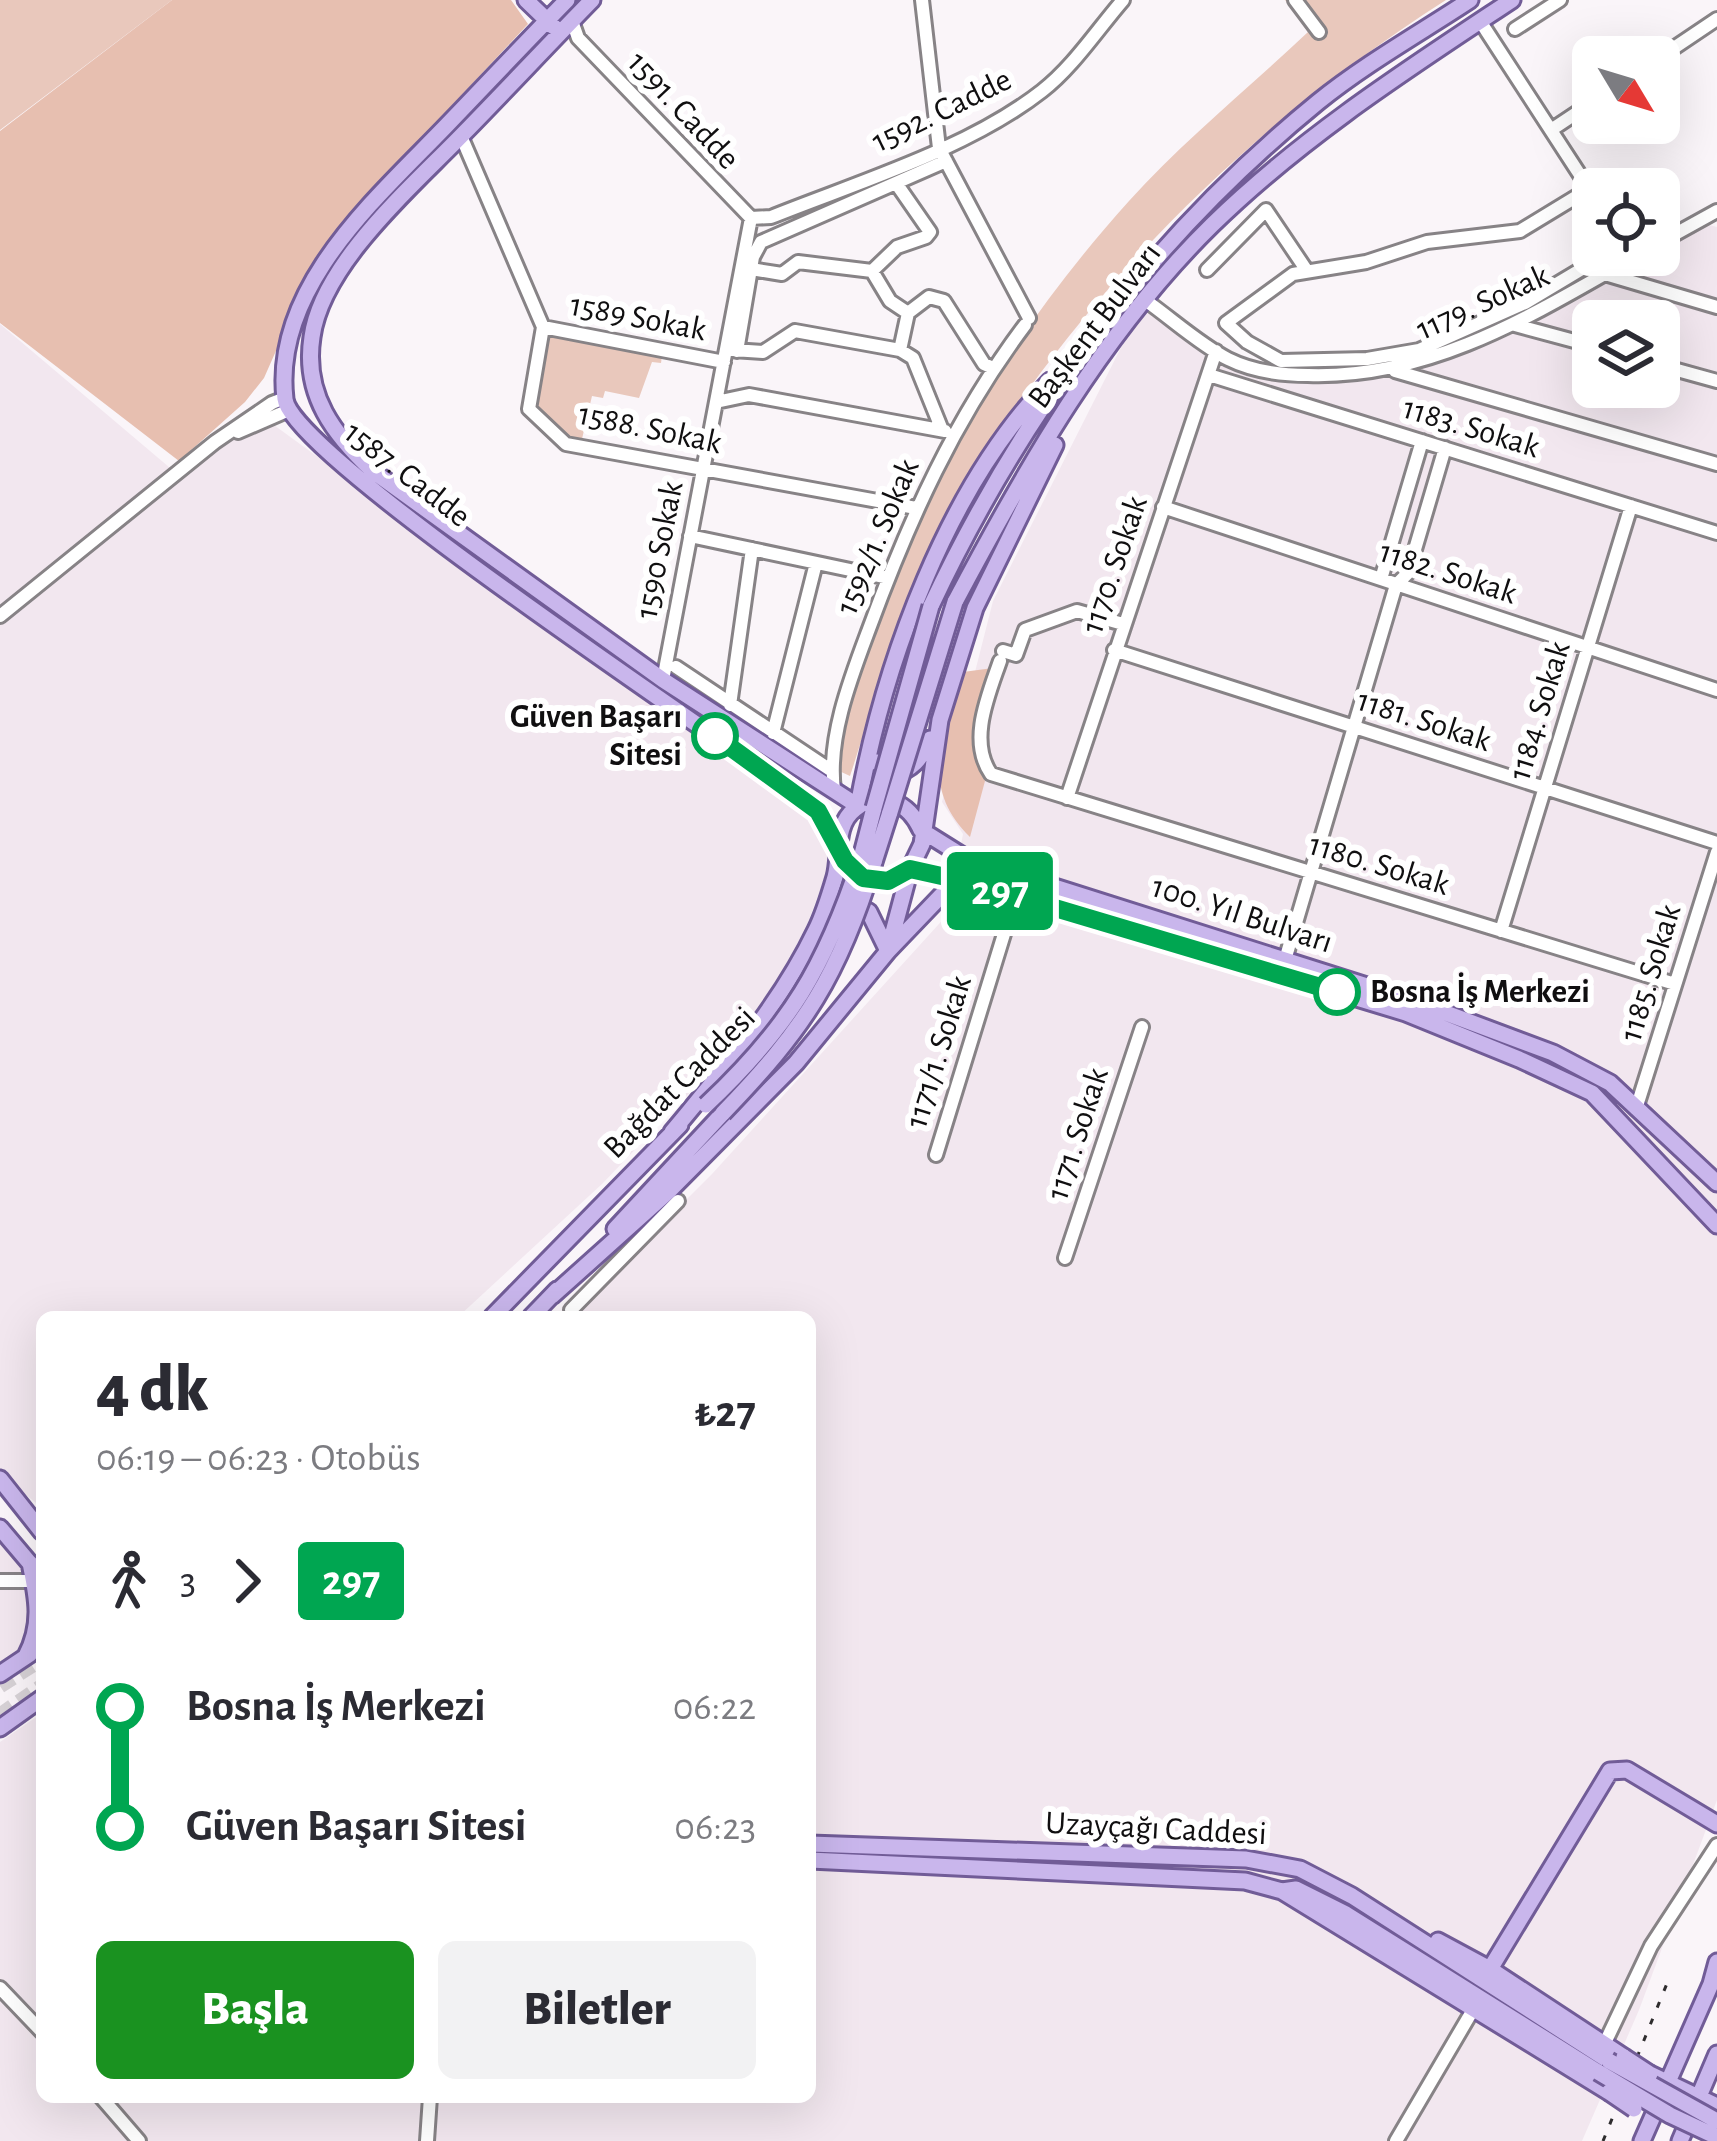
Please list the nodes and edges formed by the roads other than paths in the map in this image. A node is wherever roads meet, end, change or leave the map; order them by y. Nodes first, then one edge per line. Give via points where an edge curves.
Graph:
1 (526, 0) edge
2 (592, 0) edge
3 (922, 0) edge
4 (1123, 0) edge
5 (1295, 0) edge
6 (1470, 0) edge
7 (1512, 0) edge
8 (1559, 0) edge
9 (556, 7) edge
10 (1717, 19) edge
11 (1480, 21) junction
12 (590, 26) dead end
13 (566, 27) junction
14 (1515, 29) dead end
15 (1318, 32) dead end
16 (578, 38) junction
17 (1680, 44) edge
18 (1572, 116) edge
19 (1551, 130) junction
20 (461, 136) junction
21 (943, 155) junction
22 (1576, 168) edge
23 (896, 183) junction
24 (1572, 202) edge
25 (1717, 211) edge
26 (751, 218) junction
27 (1697, 222) junction
28 (1717, 227) edge
29 (1680, 231) edge
30 (751, 269) junction
31 (1207, 270) dead end
32 (872, 271) junction
33 (1307, 272) junction
34 (1572, 275) edge
35 (1601, 276) edge
36 (1611, 276) edge
37 (1145, 300) junction
38 (1717, 307) edge
39 (908, 313) junction
40 (1515, 325) junction
41 (543, 327) junction
42 (1572, 340) edge
43 (899, 350) junction
44 (1216, 351) junction
45 (1077, 353) junction
46 (729, 354) junction
47 (1095, 364) junction
48 (993, 368) junction
49 (1392, 370) junction
50 (1680, 371) edge
51 (1209, 375) junction
52 (1717, 381) edge
53 (316, 392) junction
54 (716, 402) junction
55 (289, 404) junction
56 (947, 431) junction
57 (1422, 441) junction
58 (1444, 448) junction
59 (1717, 464) edge
60 (703, 468) junction
61 (1631, 506) junction
62 (1163, 507) junction
63 (916, 508) junction
64 (1717, 533) edge
65 (690, 536) junction
66 (752, 549) junction
67 (816, 562) junction
68 (888, 578) junction
69 (1381, 579) junction
70 (1396, 584) junction
71 (0, 616) edge
72 (1124, 623) junction
73 (1588, 648) junction
74 (1114, 650) junction
75 (676, 667) dead end
76 (663, 680) junction
77 (1717, 690) edge
78 (730, 706) junction
79 (940, 720) junction
80 (1354, 727) junction
81 (772, 733) junction
82 (872, 748) junction
83 (832, 771) junction
84 (1545, 788) junction
85 (835, 790) junction
86 (1067, 798) junction
87 (874, 808) junction
88 (921, 830) junction
89 (1717, 848) edge
90 (841, 849) junction
91 (867, 860) junction
92 (969, 860) junction
93 (910, 869) junction
94 (1312, 873) junction
95 (957, 880) junction
96 (1711, 893) edge
97 (1016, 896) junction
98 (820, 919) junction
99 (1501, 931) junction
100 (888, 951) junction
101 (1286, 961) junction
102 (1676, 984) junction
103 (1142, 1027) dead end
104 (1636, 1109) junction
105 (672, 1132) junction
106 (936, 1155) dead end
107 (1717, 1183) edge
108 (678, 1201) dead end
109 (1717, 1225) edge
110 (1065, 1258) dead end
111 (552, 1296) junction
112 (571, 1310) dead end
113 (498, 1311) edge
114 (537, 1311) edge
115 (0, 1480) edge
116 (36, 1525) edge
117 (0, 1528) edge
118 (36, 1575) edge
119 (36, 1579) edge
120 (0, 1581) edge
121 (36, 1631) edge
122 (36, 1649) edge
123 (26, 1656) junction
124 (0, 1674) edge
125 (36, 1702) edge
126 (0, 1728) edge
127 (1717, 1824) edge
128 (816, 1844) edge
129 (1717, 1845) edge
130 (816, 1860) edge
131 (1282, 1891) junction
132 (1378, 1912) junction
133 (1717, 1962) edge
134 (1490, 1969) junction
135 (0, 1988) edge
136 (1474, 2008) junction
137 (36, 2026) edge
138 (1717, 2054) edge
139 (1609, 2059) junction
140 (1668, 2082) junction
141 (106, 2103) edge
142 (430, 2103) edge
143 (1709, 2103) edge
144 (1650, 2120) junction
145 (1716, 2131) edge
146 (1684, 2140) edge
147 (139, 2141) edge
148 (427, 2141) edge
149 (1396, 2141) edge
150 (1642, 2141) edge

1 - 9 main road
2 - 13 main road
3 - 21 street
4 - 21 street, 1592. Cadde via 1044,90
5 - 15 street
6 - 45 main road, Başkent Bulvarı via 1321,99 1217,191
7 - 11 main road, Başkent Bulvarı
8 - 14 street
9 - 13 main road
9 - 55 main road via 328,260 296,322
10 - 17 street
11 - 19 street
11 - 37 main road, Başkent Bulvarı via 1350,109 1212,225
12 - 16 street
13 - 16 street
13 - 20 main road
16 - 26 street, 1591. Cadde
18 - 19 street
19 - 22 street
20 - 41 street
20 - 53 main road via 387,213 331,288 312,337
21 - 23 street
21 - 26 street, 1592. Cadde
21 - 48 street, 1592/1. Sokak via 1027,322
23 - 30 street via 766,238
23 - 32 street via 930,232
24 - 33 street via 1520,230 1427,242
25 - 27 street
26 - 46 street, 1590 Sokak
27 - 28 street
27 - 29 street
30 - 32 street via 782,274 798,262
30 - 46 street
31 - 33 street via 1266,210
32 - 39 street
33 - 34 street via 1226,323 1281,361 1387,356 1525,304
35 - 40 street, 1179. Sokak
36 - 38 street
37 - 44 street, 1179. Sokak
37 - 47 main road, Başkent Bulvarı
39 - 43 street
39 - 48 street via 928,296 944,301
40 - 42 street
40 - 49 street, 1179. Sokak
41 - 46 street, 1589 Sokak
41 - 60 street, 1588. Sokak via 529,409 566,444
43 - 46 street via 795,331 763,352
43 - 56 street via 914,358
44 - 49 street, 1179. Sokak via 1280,374
44 - 51 street, 1170. Sokak
45 - 82 main road via 1028,404 956,512
45 - 87 main road, Başkent Bulvarı, bridge via 990,488 932,606
46 - 54 street, 1590 Sokak
47 - 79 main road via 975,608
47 - 87 main road, Başkent Bulvarı, bridge via 955,602
48 - 56 street, 1592/1. Sokak
49 - 59 street
50 - 52 street
51 - 57 street, 1183. Sokak
51 - 62 street, 1170. Sokak
53 - 55 main road via 301,382 291,387
53 - 55 main road via 310,413
53 - 76 main road, 1587. Cadde via 328,425 374,472
54 - 56 street via 749,395
54 - 60 street, 1590 Sokak
55 - 71 street via 272,403 215,442
55 - 90 main road, 1587. Cadde via 364,484 809,803
56 - 63 street, 1592/1. Sokak
57 - 58 street, 1183. Sokak
57 - 69 street
58 - 61 street, 1183. Sokak
58 - 70 street via 1408,572
60 - 63 street, 1588. Sokak
60 - 65 street, 1590 Sokak
61 - 64 street, 1183. Sokak
61 - 73 street, 1184. Sokak
62 - 69 street, 1182. Sokak
62 - 72 street, 1170. Sokak
63 - 68 street, 1592/1. Sokak
65 - 66 street
65 - 76 street, 1590 Sokak
66 - 67 street
66 - 78 street
67 - 68 street
67 - 81 street
68 - 83 street, 1592/1. Sokak via 850,680
69 - 70 street, 1182. Sokak
70 - 73 street, 1182. Sokak
70 - 80 street
72 - 74 street, 1170. Sokak
72 - 86 street, 1180. Sokak via 1076,611 1025,631 1016,655 1002,656 980,732 982,761 991,773
73 - 77 street, 1182. Sokak
73 - 84 street, 1184. Sokak
74 - 80 street, 1181. Sokak
74 - 86 street, 1170. Sokak
75 - 78 street
76 - 85 main road, 1587. Cadde
78 - 81 street
79 - 82 main road via 909,770 890,776
79 - 88 main road
80 - 84 street, 1181. Sokak
80 - 94 street
81 - 83 street
82 - 87 main road
83 - 85 street, 1592/1. Sokak
84 - 89 street, 1181. Sokak
84 - 99 street, 1184. Sokak
85 - 87 main road, 1587. Cadde
86 - 94 street, 1180. Sokak
87 - 88 main road via 883,799 896,802
87 - 90 main road via 842,825
87 - 91 main road
88 - 92 main road, 100. Yıl Bulvarı
88 - 93 main road
89 - 96 street, 1185. Sokak
90 - 93 main road via 853,870 875,881
90 - 98 main road
91 - 105 main road, Bağdat Caddesi, bridge via 795,1005 758,1056
91 - 111 main road, Bağdat Caddesi, bridge via 841,957 808,1016
92 - 95 main road via 954,869
92 - 101 main road, 100. Yıl Bulvarı
93 - 95 main road, 100. Yıl Bulvarı
93 - 100 main road
94 - 99 street, 1180. Sokak
94 - 101 street
95 - 97 main road, 100. Yıl Bulvarı
95 - 100 main road
96 - 102 street, 1185. Sokak
97 - 106 street, 1171/1. Sokak
97 - 109 main road, 100. Yıl Bulvarı via 1406,1013 1519,1059 1592,1094
98 - 100 main road via 850,903 869,912
98 - 105 main road via 770,1011
99 - 102 street, 1180. Sokak
100 - 111 main road via 796,1063
101 - 104 main road, 100. Yıl Bulvarı via 1553,1053 1610,1083
102 - 104 street, 1185. Sokak
103 - 110 street, 1171. Sokak
104 - 107 main road, 100. Yıl Bulvarı
105 - 113 main road, Bağdat Caddesi
108 - 112 street
111 - 114 main road, Bağdat Caddesi
115 - 116 main road
117 - 118 main road
119 - 120 street
121 - 123 main road
122 - 123 main road
123 - 124 main road
125 - 126 main road
127 - 134 main road via 1627,1770 1610,1771
128 - 132 main road, Uzayçağı Caddesi via 1246,1859 1300,1869
129 - 139 street via 1651,1946
130 - 131 main road, Uzayçağı Caddesi via 1245,1881
131 - 136 main road
131 - 139 main road, Uzayçağı Caddesi via 1296,1889 1346,1914
132 - 134 main road
132 - 139 main road, Uzayçağı Caddesi
133 - 140 main road
134 - 139 main road
135 - 137 street
136 - 144 main road, bridge
136 - 149 street
138 - 143 main road
139 - 140 main road, bridge
139 - 145 main road, Uzayçağı Caddesi, bridge
140 - 143 main road
140 - 144 main road
141 - 147 street
142 - 148 street
143 - 146 main road
144 - 146 main road
144 - 150 main road

